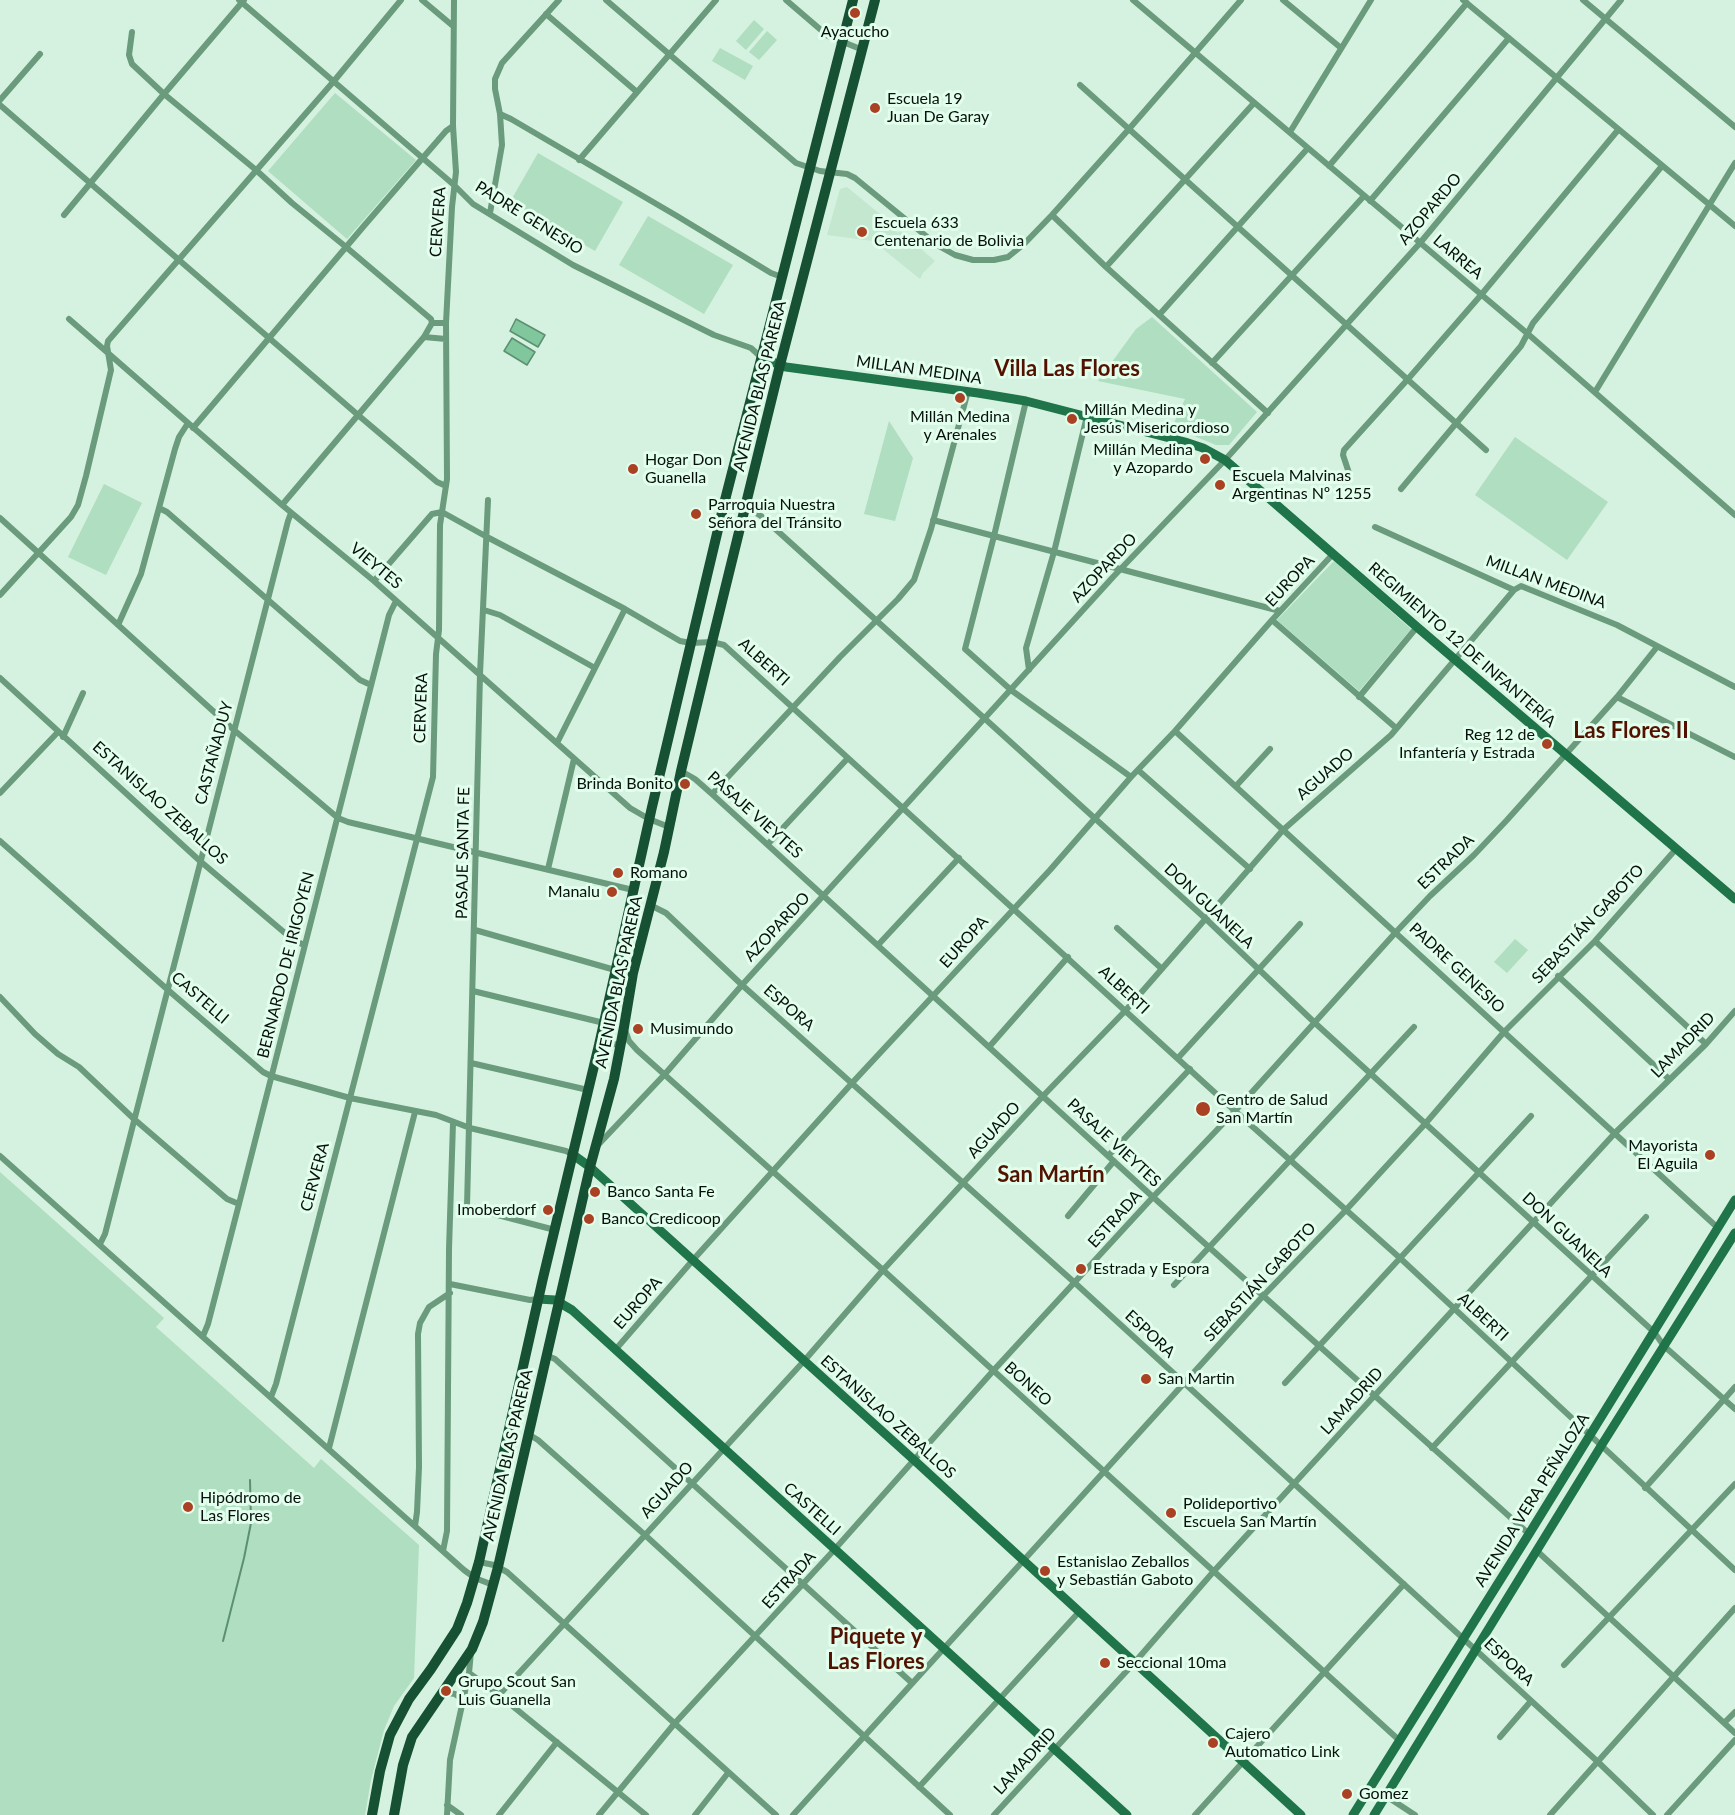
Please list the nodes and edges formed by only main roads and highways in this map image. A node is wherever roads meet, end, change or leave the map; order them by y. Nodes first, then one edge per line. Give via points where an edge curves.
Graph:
1 (853, 0) edge
2 (875, 0) edge
3 (762, 358) junction
4 (780, 365) junction
5 (1225, 460) joint
6 (1735, 899) edge
7 (572, 1154) junction
8 (590, 1167) junction
9 (1735, 1200) edge
10 (1735, 1233) edge
11 (538, 1299) junction
12 (560, 1302) junction
13 (372, 1815) edge
14 (394, 1815) edge
15 (1126, 1815) edge
16 (1301, 1815) edge
17 (1353, 1815) edge
18 (1374, 1815) edge

1 - 3 main road, AVENIDA BLAS PARERA
2 - 4 main road, AVENIDA BLAS PARERA
3 - 4 main road, PADRE GENESIO
3 - 7 main road, AVENIDA BLAS PARERA via 725,500
4 - 5 main road, MILLAN MEDINA via 1026,401 1185,442
4 - 8 main road, AVENIDA BLAS PARERA via 711,642
5 - 6 main road, REGIMIENTO 12 DE INFANTERÍA
7 - 8 main road, ESTANISLAO ZEBALLOS
7 - 11 main road, AVENIDA BLAS PARERA
8 - 12 main road, AVENIDA BLAS PARERA
8 - 16 main road, ESTANISLAO ZEBALLOS
9 - 17 main road, AVENIDA VERA PEÑALOZA
10 - 18 main road, AVENIDA VERA PEÑALOZA
11 - 12 main road
11 - 13 main road, AVENIDA BLAS PARERA via 467,1603 457,1629 392,1729
12 - 14 main road, AVENIDA BLAS PARERA via 483,1622 472,1649 412,1737
12 - 15 main road, CASTELLI

